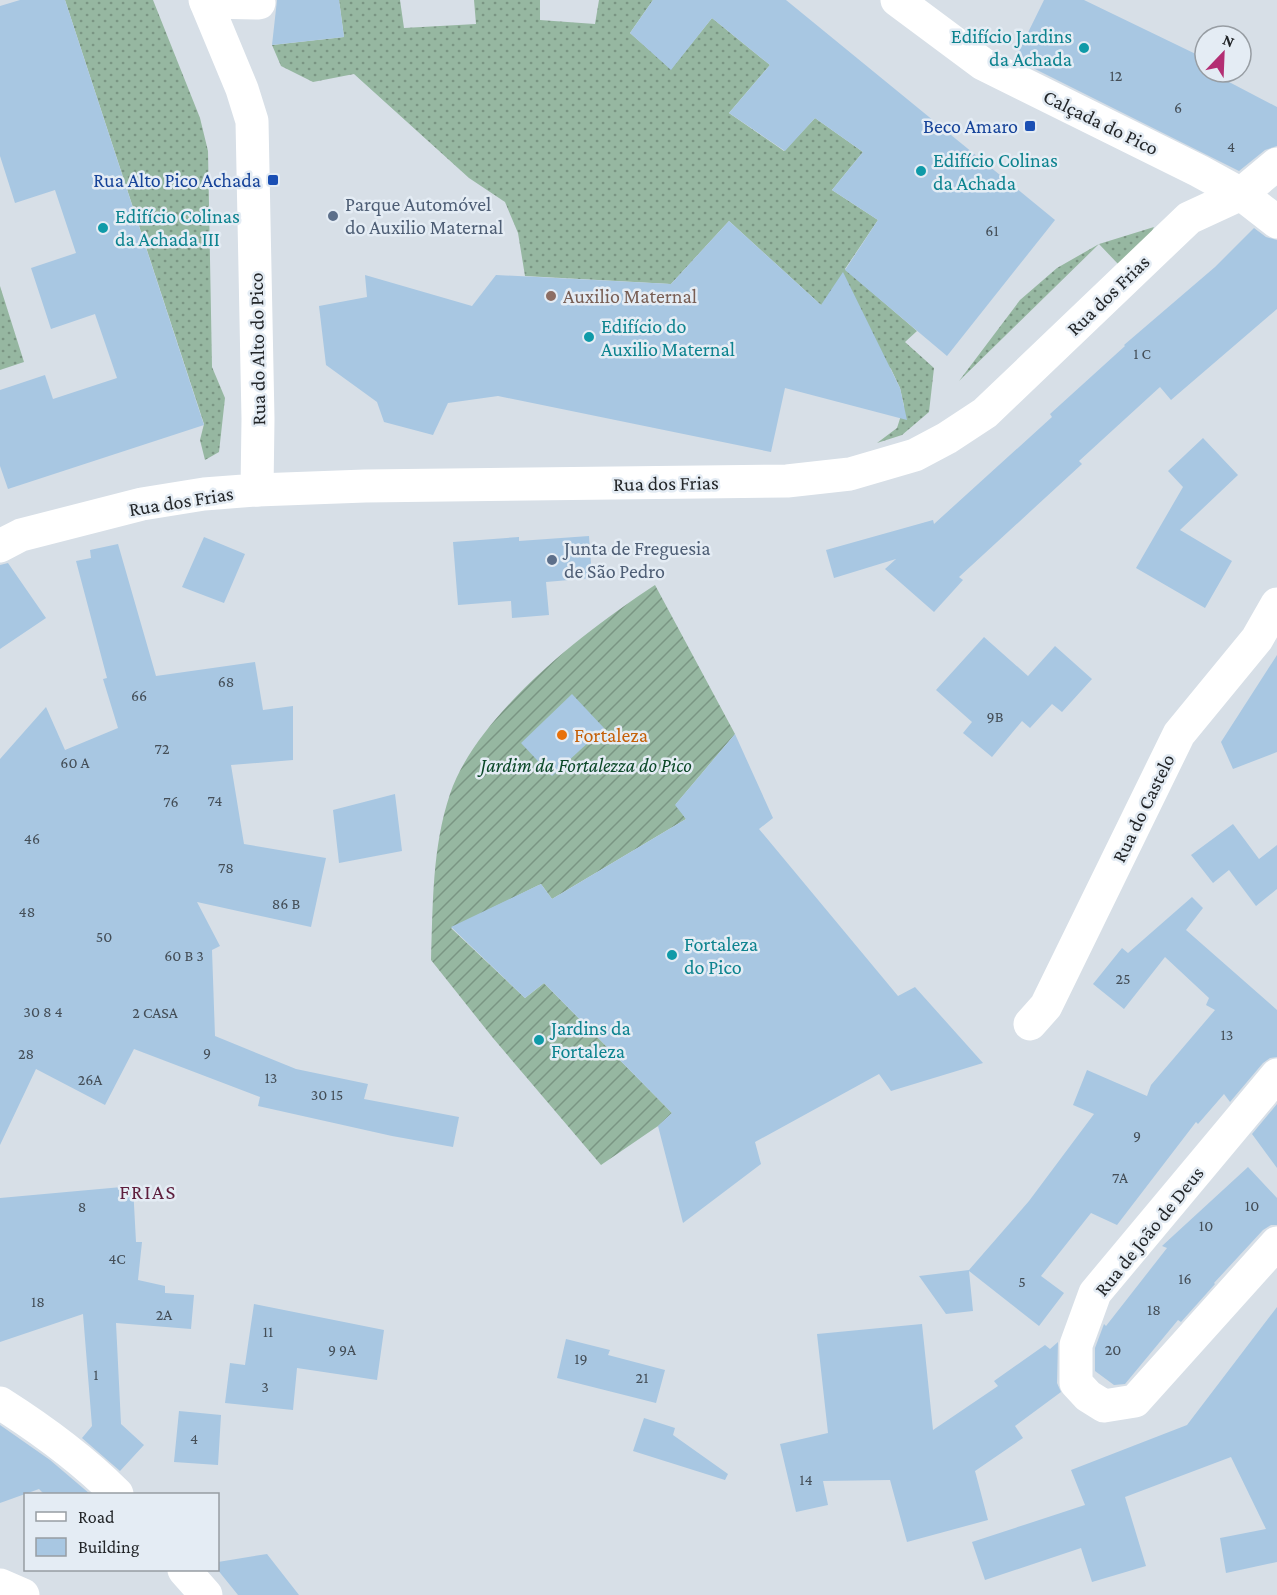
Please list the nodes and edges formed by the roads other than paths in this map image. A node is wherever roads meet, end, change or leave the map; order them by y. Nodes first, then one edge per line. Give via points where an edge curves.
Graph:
1 (897, 0) edge
2 (206, 1) edge
3 (259, 3) dead end
4 (1277, 164) edge
5 (1241, 194) junction
6 (1277, 222) edge
7 (257, 490) junction
8 (0, 546) edge
9 (1277, 604) edge
10 (1030, 1024) dead end
11 (1277, 1075) edge
12 (1277, 1243) edge
13 (0, 1403) edge
14 (116, 1493) edge
15 (186, 1571) edge
16 (0, 1585) edge
17 (22, 1595) edge
18 (206, 1595) edge

1 - 5 street, Calçada do Pico via 983,64
2 - 3 street
2 - 7 street, Rua do Alto do Pico via 252,121
4 - 5 street, Rua dos Frias
5 - 6 street, Calçada do Pico
5 - 7 street, Rua dos Frias via 1189,218 985,413 915,455 850,474 787,481
7 - 8 street, Rua dos Frias via 142,504 21,535
9 - 10 street, Rua do Castelo via 1257,639 1179,734 1046,1006
11 - 12 street, Rua de João de Deus via 1095,1293 1076,1346 1077,1383 1104,1406 1135,1401
13 - 14 street
15 - 18 street
16 - 17 street

